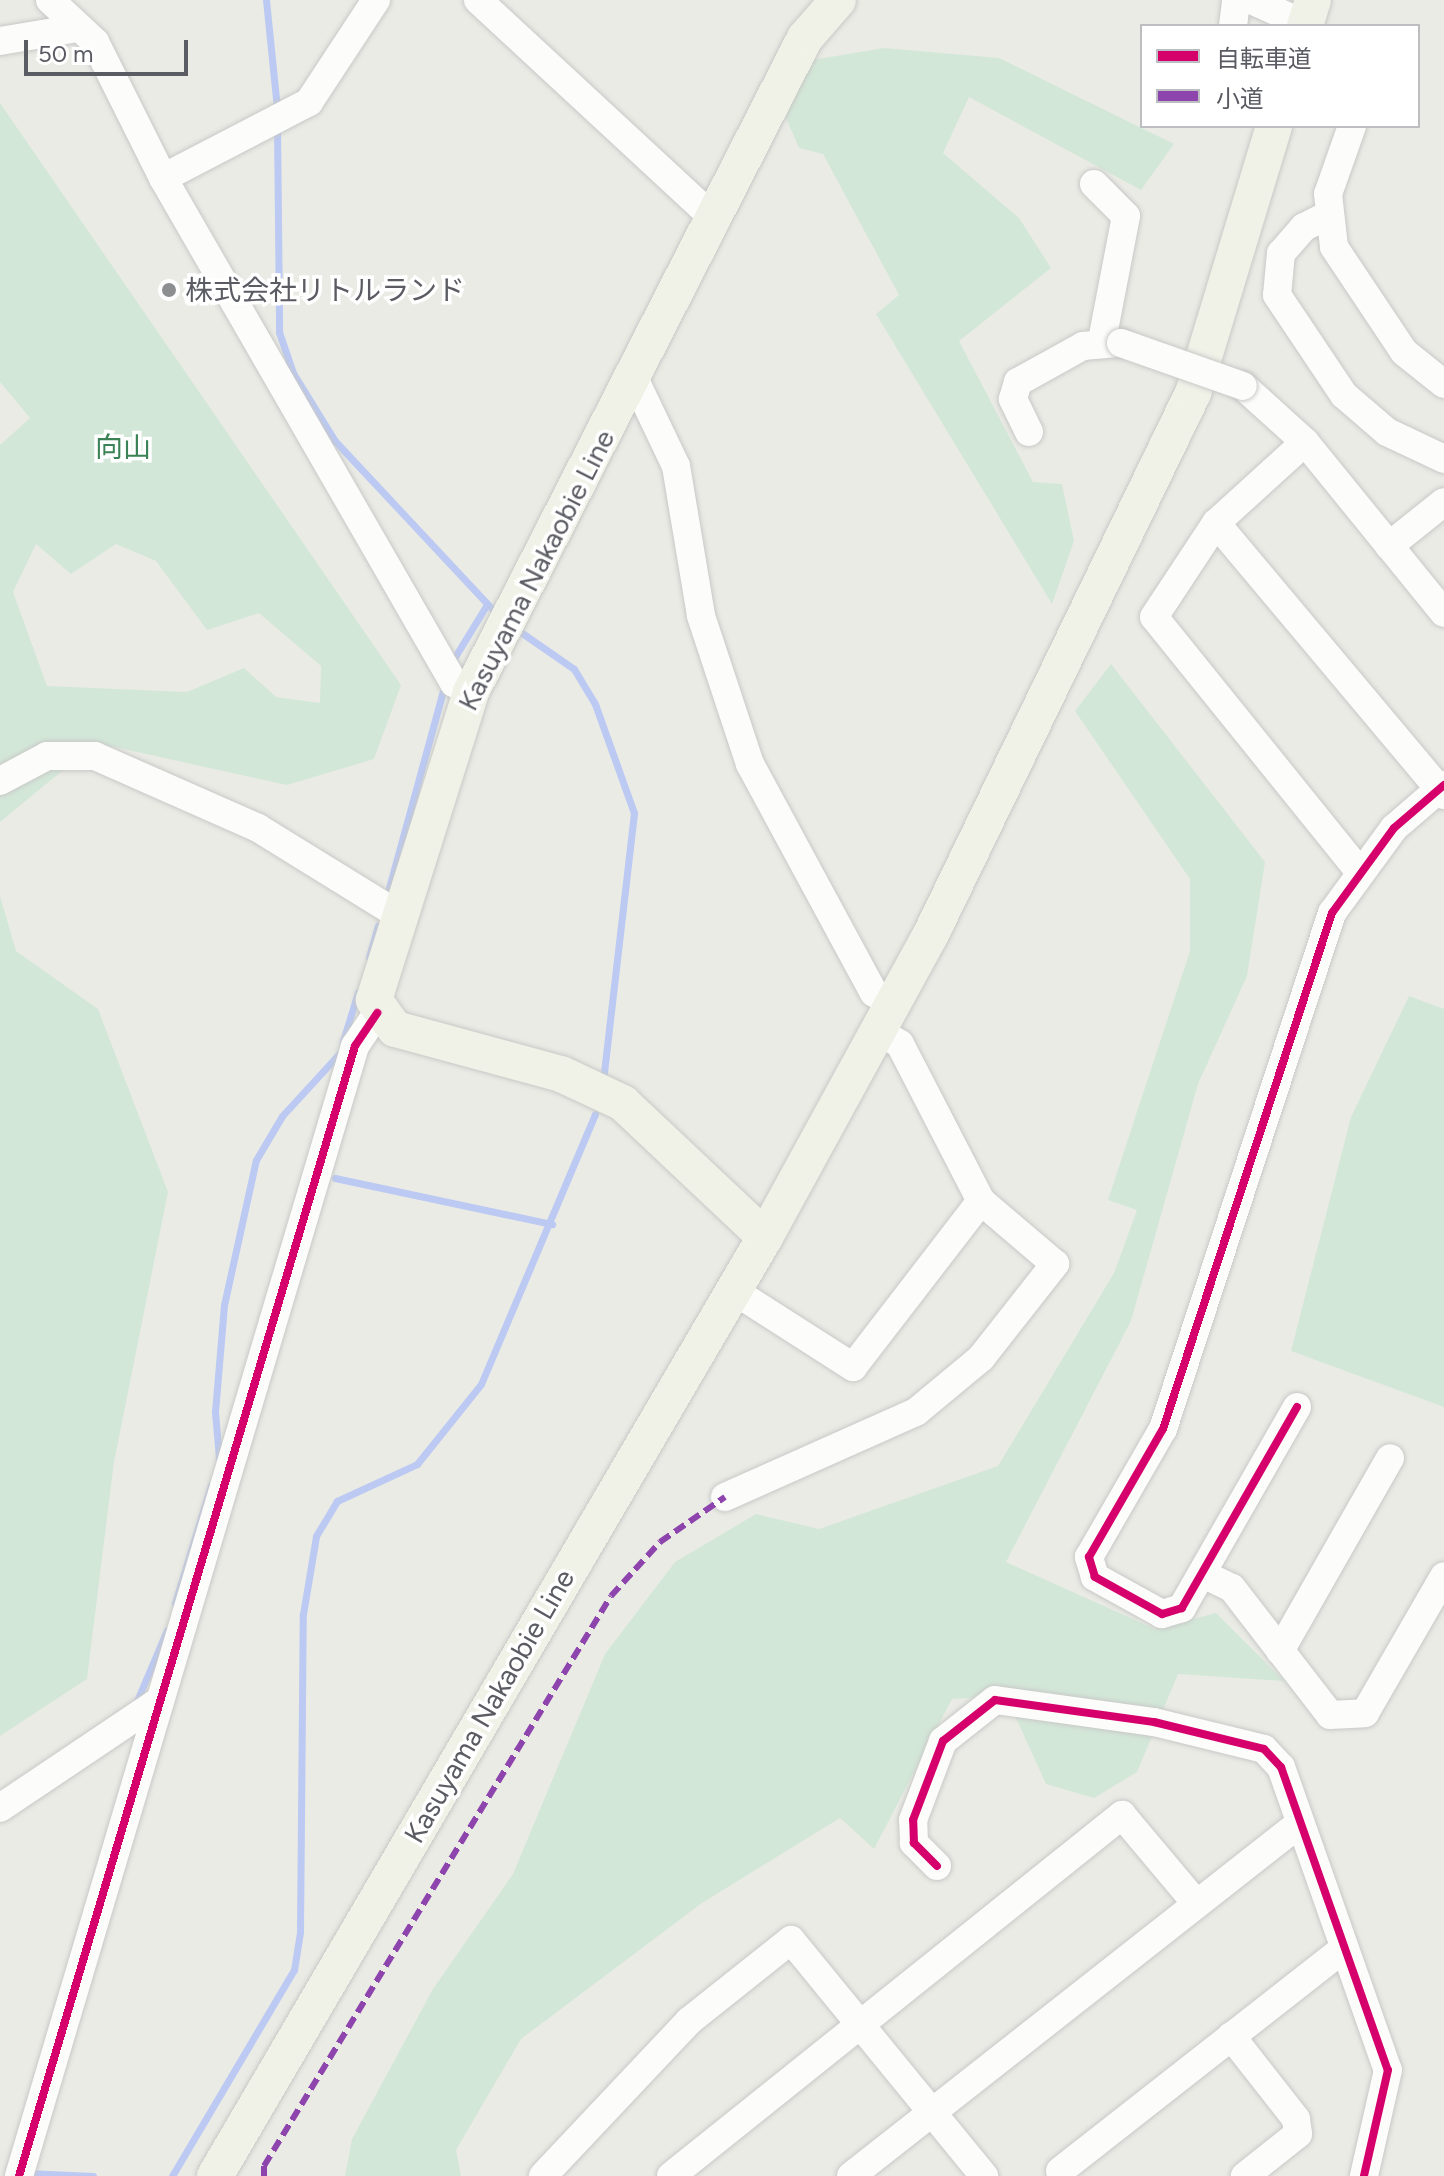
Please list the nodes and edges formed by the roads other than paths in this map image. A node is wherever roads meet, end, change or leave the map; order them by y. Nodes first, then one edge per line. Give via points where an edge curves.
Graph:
1 (50, 0) edge
2 (376, 0) edge
3 (478, 0) edge
4 (838, 0) edge
5 (1236, 0) edge
6 (1251, 0) edge
7 (1308, 19) edge
8 (1233, 24) edge
9 (78, 28) junction
10 (0, 41) edge
11 (1273, 128) edge
12 (1351, 128) edge
13 (163, 178) junction
14 (1094, 184) dead end
15 (1328, 215) junction
16 (712, 217) junction
17 (1111, 342) junction
18 (633, 376) junction
19 (1444, 384) edge
20 (1029, 432) dead end
21 (1305, 442) junction
22 (1444, 459) edge
23 (1444, 502) edge
24 (1216, 523) junction
25 (1389, 546) junction
26 (1444, 613) edge
27 (471, 692) junction
28 (0, 781) edge
29 (1442, 789) edge
30 (1359, 871) junction
31 (397, 914) junction
32 (377, 1013) junction
33 (886, 1017) junction
34 (981, 1201) junction
35 (765, 1237) junction
36 (731, 1289) junction
37 (1297, 1407) dead end
38 (1390, 1458) dead end
39 (725, 1497) dead end
40 (1203, 1574) junction
41 (1444, 1576) edge
42 (1280, 1651) junction
43 (156, 1703) junction
44 (0, 1808) edge
45 (1300, 1823) junction
46 (937, 1866) dead end
47 (1195, 1902) junction
48 (1344, 1948) junction
49 (861, 2023) junction
50 (1231, 2036) junction
51 (932, 2112) junction
52 (20, 2170) edge
53 (1060, 2171) dead end
54 (215, 2176) edge
55 (543, 2176) edge
56 (671, 2176) edge
57 (851, 2176) edge
58 (984, 2176) edge
59 (1245, 2176) edge
60 (1364, 2176) edge

1 - 9 street
2 - 13 street via 309,102
3 - 16 street
4 - 16 main road, Kasuyama Nakaobie Line via 805,38
5 - 8 street
6 - 7 street
9 - 10 street
9 - 13 street via 95,42
11 - 33 main road, Kasuyama Nakaobie Line via 1193,393 1052,694
12 - 15 street
13 - 27 street via 454,683
14 - 17 street via 1126,216
15 - 19 street via 1351,277 1404,352
15 - 22 street via 1304,227 1281,253 1277,295 1344,395 1387,432
16 - 18 main road, Kasuyama Nakaobie Line
17 - 20 street via 1018,382 1013,399
17 - 21 street, bridge via 1243,386
18 - 27 main road, Kasuyama Nakaobie Line
18 - 33 street via 676,466 701,616 750,764
21 - 24 street
21 - 25 street
23 - 25 street
24 - 29 street
24 - 30 street via 1154,617
25 - 26 street
27 - 31 main road, Kasuyama Nakaobie Line
28 - 31 street via 47,756 95,756 258,828
29 - 30 street
30 - 40 street via 1332,913 1163,1429 1089,1557 1095,1577 1162,1614 1182,1608
31 - 32 main road, Kasuyama Nakaobie Line via 375,986
32 - 35 main road via 395,1029 561,1074 623,1103
32 - 43 street via 355,1046
33 - 34 street
33 - 35 main road, Kasuyama Nakaobie Line
34 - 36 street via 853,1367
34 - 39 street via 1055,1264 981,1358 916,1412
35 - 36 main road, Kasuyama Nakaobie Line
36 - 54 main road, Kasuyama Nakaobie Line
37 - 40 street
38 - 42 street
40 - 42 street via 1232,1588
41 - 42 street via 1365,1713 1330,1715
43 - 44 street
43 - 52 street
45 - 46 street via 1281,1767 1264,1749 1154,1722 995,1700 943,1741 913,1820 914,1843
45 - 47 street
45 - 48 street
47 - 49 street via 1122,1815
47 - 51 street
48 - 50 street
48 - 60 street via 1388,2070
49 - 51 street
49 - 55 street via 791,1940 689,2021
49 - 56 street
50 - 53 street
50 - 59 street via 1296,2119 1298,2134
51 - 57 street
51 - 58 street

